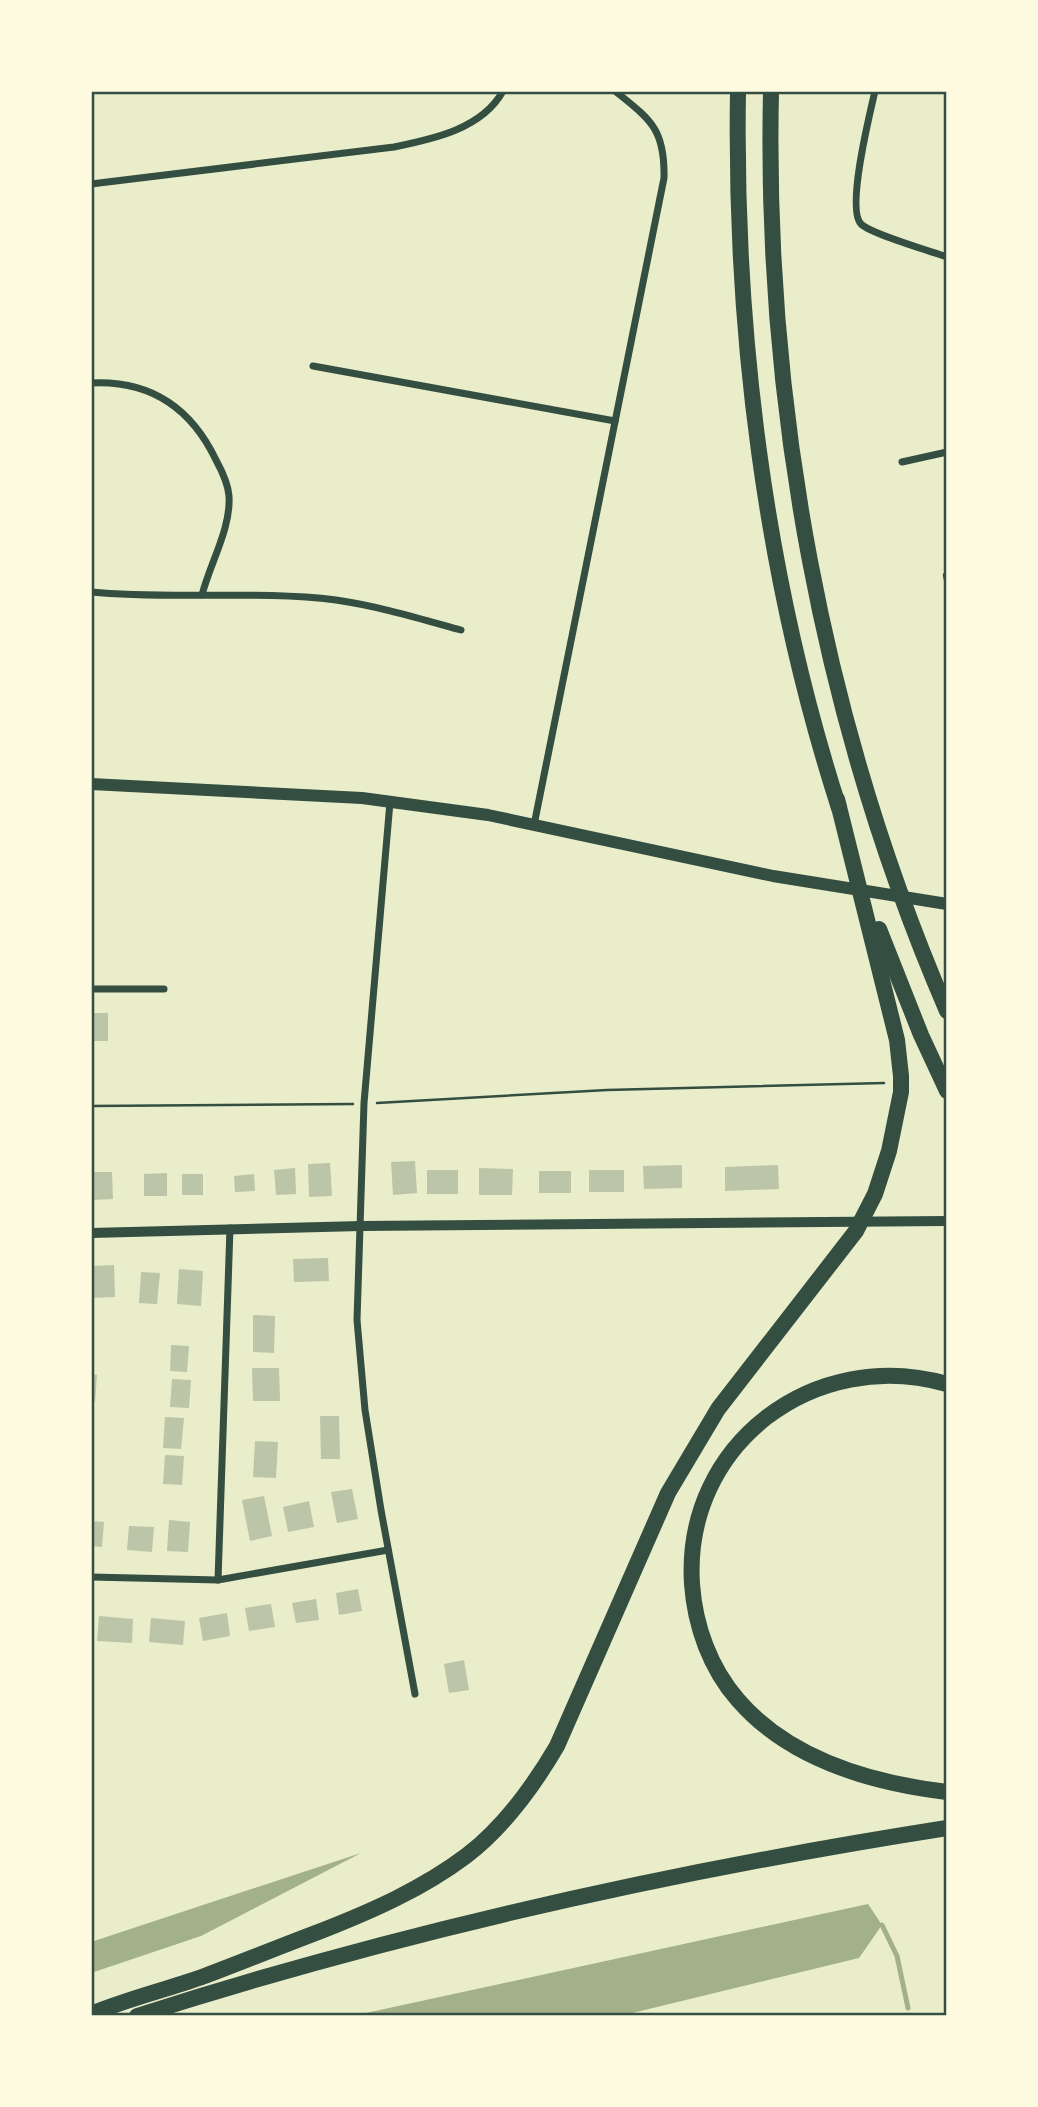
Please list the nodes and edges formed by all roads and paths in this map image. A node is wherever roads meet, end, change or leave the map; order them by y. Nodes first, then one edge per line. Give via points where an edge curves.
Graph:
1 (503, 91) edge
2 (615, 91) edge
3 (737, 91) edge
4 (771, 91) edge
5 (875, 91) edge
6 (91, 184) edge
7 (947, 257) edge
8 (313, 366) dead end
9 (91, 383) edge
10 (615, 421) junction
11 (947, 452) edge
12 (902, 462) dead end
13 (946, 575) edge
14 (947, 584) edge
15 (91, 592) edge
16 (202, 595) junction
17 (461, 630) dead end
18 (91, 783) edge
19 (837, 800) junction
20 (390, 802) junction
21 (534, 825) junction
22 (947, 904) edge
23 (91, 989) edge
24 (164, 989) dead end
25 (947, 1011) edge
26 (893, 1083) dead end
27 (947, 1091) edge
28 (364, 1103) junction
29 (91, 1106) edge
30 (947, 1220) edge
31 (360, 1226) junction
32 (230, 1228) junction
33 (91, 1233) edge
34 (947, 1384) edge
35 (388, 1550) junction
36 (91, 1577) edge
37 (218, 1580) junction
38 (415, 1694) dead end
39 (947, 1792) edge
40 (947, 1828) edge
41 (91, 2014) edge
42 (137, 2016) edge

1 - 6 street via 471,121 422,141
2 - 10 street via 653,126 665,153 664,178
3 - 19 highway via 742,271 760,451 790,624
4 - 25 highway via 773,247 782,365 810,556 832,661 880,834
5 - 7 street via 857,181 858,218 873,230
8 - 10 street
9 - 16 street via 134,387 163,397 212,452 226,481 229,505
10 - 21 street
11 - 12 street
13 - 14 lane
15 - 16 street via 141,597
16 - 17 street via 337,600
18 - 20 main road
19 - 27 highway via 881,934
19 - 41 highway via 888,997 901,1076 894,1131 875,1194 856,1231 724,1401 668,1493 557,1746 503,1821 467,1855 423,1885 204,1976
20 - 21 main road
20 - 28 street
21 - 22 main road via 773,876
23 - 24 street
26 - 28 path via 607,1090
28 - 29 path
28 - 31 street
30 - 31 street
31 - 32 street
31 - 35 street via 359,1358
32 - 33 street
32 - 37 street
34 - 39 highway via 896,1375 858,1377 821,1386 771,1413 739,1442 713,1480 697,1525 691,1574 703,1641 724,1682 754,1717 791,1743 838,1766 894,1784
35 - 37 street
35 - 38 street
36 - 37 street
40 - 42 highway via 743,1862 506,1913 338,1956

